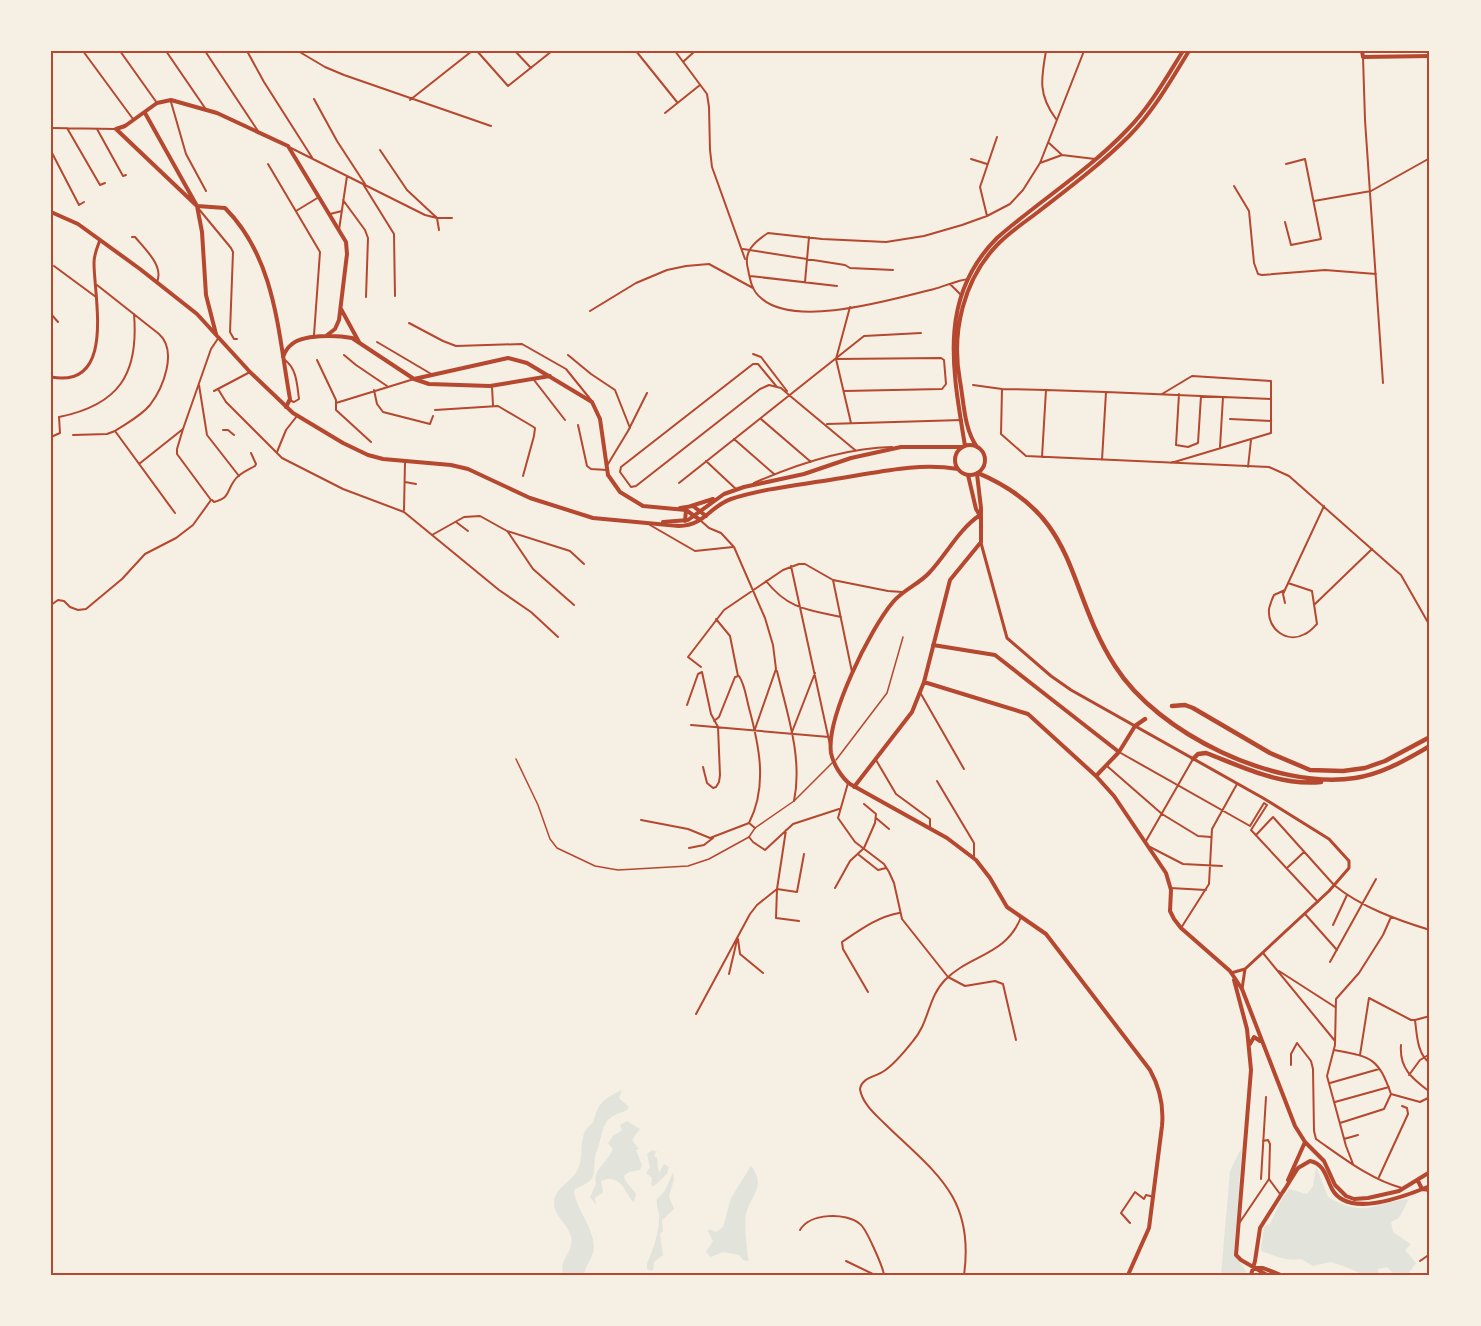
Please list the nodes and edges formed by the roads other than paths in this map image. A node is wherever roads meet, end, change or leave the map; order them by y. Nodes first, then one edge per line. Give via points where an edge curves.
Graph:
1 (83, 51) edge
2 (120, 51) edge
3 (166, 51) edge
4 (205, 51) edge
5 (248, 51) edge
6 (298, 51) edge
7 (472, 51) edge
8 (477, 51) edge
9 (515, 51) edge
10 (552, 51) edge
11 (636, 51) edge
12 (675, 51) edge
13 (695, 51) edge
14 (1046, 51) edge
15 (1084, 51) edge
16 (1183, 51) edge
17 (1189, 51) edge
18 (1362, 51) edge
19 (1384, 51) edge
20 (1430, 56) edge
21 (1363, 57) junction
22 (1386, 58) junction
23 (683, 61) junction
24 (531, 68) junction
25 (701, 84) junction
26 (314, 99) dead end
27 (171, 100) junction
28 (410, 100) junction
29 (677, 102) junction
30 (157, 103) junction
31 (207, 110) junction
32 (145, 113) junction
33 (665, 113) dead end
34 (1056, 119) junction
35 (134, 120) junction
36 (491, 126) dead end
37 (51, 128) edge
38 (67, 128) junction
39 (97, 129) junction
40 (116, 129) junction
41 (259, 133) junction
42 (997, 137) dead end
43 (1049, 143) junction
44 (288, 146) junction
45 (380, 150) dead end
46 (51, 151) edge
47 (1062, 155) junction
48 (1430, 158) edge
49 (313, 159) junction
50 (971, 159) dead end
51 (1098, 161) junction
52 (1040, 163) junction
53 (268, 164) dead end
54 (987, 164) junction
55 (1286, 164) dead end
56 (126, 175) dead end
57 (347, 176) junction
58 (105, 183) dead end
59 (364, 185) junction
60 (1234, 186) dead end
61 (206, 191) dead end
62 (1371, 191) junction
63 (319, 196) junction
64 (343, 200) junction
65 (1314, 201) junction
66 (84, 202) dead end
67 (197, 206) junction
68 (296, 211) junction
69 (342, 211) junction
70 (51, 212) edge
71 (330, 214) junction
72 (987, 216) junction
73 (437, 218) junction
74 (452, 218) dead end
75 (1285, 222) dead end
76 (339, 230) junction
77 (439, 230) dead end
78 (132, 237) dead end
79 (809, 237) junction
80 (100, 238) junction
81 (743, 249) junction
82 (749, 250) junction
83 (807, 259) junction
84 (54, 266) dead end
85 (893, 270) dead end
86 (1376, 274) junction
87 (749, 276) junction
88 (970, 280) junction
89 (157, 282) junction
90 (805, 282) junction
91 (95, 284) junction
92 (950, 284) junction
93 (837, 286) dead end
94 (754, 289) junction
95 (960, 295) junction
96 (395, 296) dead end
97 (96, 297) junction
98 (366, 297) dead end
99 (966, 298) junction
100 (850, 307) junction
101 (341, 308) junction
102 (590, 311) dead end
103 (51, 314) edge
104 (134, 314) junction
105 (58, 322) dead end
106 (409, 323) dead end
107 (921, 333) dead end
108 (217, 335) junction
109 (326, 336) junction
110 (313, 338) junction
111 (237, 339) dead end
112 (377, 342) dead end
113 (361, 345) junction
114 (753, 354) dead end
115 (344, 355) dead end
116 (568, 355) dead end
117 (283, 358) junction
118 (836, 359) junction
119 (317, 360) dead end
120 (953, 370) junction
121 (250, 372) junction
122 (945, 372) junction
123 (433, 375) junction
124 (550, 376) junction
125 (51, 377) edge
126 (414, 379) junction
127 (534, 379) junction
128 (1383, 383) dead end
129 (199, 384) junction
130 (973, 385) dead end
131 (387, 386) junction
132 (492, 386) junction
133 (777, 387) junction
134 (218, 389) junction
135 (1002, 389) junction
136 (374, 390) junction
137 (1046, 390) junction
138 (214, 391) dead end
139 (844, 391) junction
140 (1106, 392) junction
141 (647, 393) dead end
142 (1162, 394) junction
143 (1179, 394) junction
144 (789, 395) junction
145 (1201, 396) junction
146 (1223, 397) junction
147 (1271, 399) junction
148 (289, 400) junction
149 (592, 402) junction
150 (336, 403) junction
151 (493, 405) junction
152 (286, 407) junction
153 (435, 410) dead end
154 (297, 416) junction
155 (433, 416) dead end
156 (760, 418) junction
157 (1230, 419) dead end
158 (565, 420) dead end
159 (962, 420) junction
160 (1271, 421) junction
161 (851, 423) junction
162 (827, 424) junction
163 (578, 425) dead end
164 (630, 428) junction
165 (183, 429) junction
166 (223, 430) dead end
167 (115, 431) junction
168 (73, 435) dead end
169 (234, 435) dead end
170 (51, 437) edge
171 (1251, 439) junction
172 (734, 440) junction
173 (371, 442) dead end
174 (901, 447) junction
175 (964, 447) junction
176 (977, 447) junction
177 (1220, 447) junction
178 (855, 450) junction
179 (251, 453) dead end
180 (276, 454) junction
181 (1042, 457) junction
182 (1102, 460) junction
183 (706, 461) junction
184 (405, 462) junction
185 (811, 462) junction
186 (139, 464) junction
187 (1168, 464) junction
188 (1248, 466) junction
189 (607, 468) junction
190 (958, 469) junction
191 (977, 473) junction
192 (774, 474) junction
193 (968, 475) junction
194 (239, 476) junction
195 (523, 476) dead end
196 (405, 482) junction
197 (679, 483) dead end
198 (416, 484) dead end
199 (744, 488) junction
200 (737, 490) junction
201 (717, 498) junction
202 (211, 500) junction
203 (691, 506) junction
204 (1324, 506) junction
205 (677, 509) junction
206 (686, 510) junction
207 (404, 512) junction
208 (701, 512) junction
209 (175, 513) dead end
210 (980, 514) junction
211 (696, 516) junction
212 (705, 516) junction
213 (700, 520) junction
214 (685, 521) junction
215 (456, 522) junction
216 (645, 522) junction
217 (654, 523) junction
218 (468, 531) dead end
219 (507, 531) junction
220 (432, 535) junction
221 (981, 542) junction
222 (734, 547) junction
223 (1372, 548) junction
224 (584, 564) dead end
225 (791, 566) junction
226 (833, 580) junction
227 (766, 581) junction
228 (1288, 583) junction
229 (753, 590) junction
230 (1285, 591) junction
231 (905, 592) junction
232 (1285, 603) dead end
233 (51, 605) edge
234 (574, 605) dead end
235 (1314, 605) junction
236 (801, 607) junction
237 (841, 617) junction
238 (716, 620) junction
239 (1430, 626) edge
240 (558, 637) dead end
241 (903, 637) dead end
242 (933, 645) junction
243 (701, 667) dead end
244 (776, 669) junction
245 (815, 673) junction
246 (852, 675) junction
247 (738, 676) junction
248 (924, 682) junction
249 (920, 692) junction
250 (687, 705) dead end
251 (1173, 706) dead end
252 (1145, 719) dead end
253 (714, 721) junction
254 (691, 725) dead end
255 (1135, 726) junction
256 (718, 727) junction
257 (755, 730) junction
258 (792, 735) junction
259 (830, 737) junction
260 (1430, 737) edge
261 (1430, 746) edge
262 (1119, 752) junction
263 (516, 759) dead end
264 (875, 759) junction
265 (1193, 759) junction
266 (835, 761) junction
267 (1107, 766) junction
268 (703, 767) dead end
269 (964, 769) dead end
270 (1096, 776) junction
271 (1338, 780) junction
272 (937, 781) dead end
273 (848, 783) junction
274 (1237, 783) junction
275 (1177, 786) junction
276 (854, 787) junction
277 (794, 801) junction
278 (864, 804) dead end
279 (840, 808) junction
280 (1222, 809) junction
281 (1162, 814) junction
282 (876, 818) junction
283 (641, 820) dead end
284 (749, 823) junction
285 (755, 828) junction
286 (930, 828) junction
287 (889, 829) dead end
288 (786, 830) junction
289 (1256, 836) junction
290 (715, 837) junction
291 (749, 837) junction
292 (1211, 837) junction
293 (1146, 841) junction
294 (1150, 847) junction
295 (689, 848) dead end
296 (864, 848) junction
297 (1304, 852) junction
298 (804, 854) dead end
299 (859, 855) junction
300 (974, 858) junction
301 (1210, 866) junction
302 (1222, 866) dead end
303 (886, 868) junction
304 (1287, 868) junction
305 (1376, 879) dead end
306 (1334, 885) junction
307 (836, 888) dead end
308 (1170, 888) junction
309 (777, 889) junction
310 (1206, 890) junction
311 (1347, 895) junction
312 (1318, 902) junction
313 (1364, 903) junction
314 (899, 913) junction
315 (1304, 914) junction
316 (1021, 917) junction
317 (1391, 917) junction
318 (799, 921) dead end
319 (1334, 925) dead end
320 (1181, 928) junction
321 (1430, 930) edge
322 (738, 937) junction
323 (1337, 950) junction
324 (1263, 953) junction
325 (1330, 962) dead end
326 (1245, 969) junction
327 (1276, 969) junction
328 (1230, 972) junction
329 (763, 973) dead end
330 (729, 974) dead end
331 (948, 977) junction
332 (1242, 989) junction
333 (868, 992) dead end
334 (1335, 1007) junction
335 (696, 1014) dead end
336 (1430, 1016) edge
337 (1415, 1020) junction
338 (1016, 1040) dead end
339 (1335, 1041) junction
340 (1262, 1044) junction
341 (1401, 1045) dead end
342 (1249, 1046) junction
343 (1334, 1050) junction
344 (1430, 1054) edge
345 (1360, 1055) junction
346 (1423, 1058) junction
347 (1430, 1063) edge
348 (1291, 1065) dead end
349 (1380, 1069) junction
350 (1408, 1075) junction
351 (1330, 1083) junction
352 (1389, 1086) junction
353 (1430, 1092) edge
354 (1391, 1094) junction
355 (1266, 1097) dead end
356 (1430, 1097) edge
357 (1335, 1102) junction
358 (1402, 1106) dead end
359 (1340, 1123) junction
360 (1358, 1135) dead end
361 (1344, 1139) junction
362 (1263, 1141) junction
363 (1305, 1143) junction
364 (1353, 1164) junction
365 (1430, 1172) edge
366 (1379, 1178) junction
367 (1261, 1179) dead end
368 (1269, 1179) junction
369 (1418, 1181) junction
370 (1430, 1186) edge
371 (1405, 1188) junction
372 (1422, 1189) junction
373 (1430, 1190) edge
374 (1282, 1194) junction
375 (1154, 1197) junction
376 (1130, 1223) dead end
377 (1238, 1225) junction
378 (801, 1230) dead end
379 (1430, 1254) edge
380 (846, 1261) dead end
381 (1420, 1261) dead end
382 (1254, 1268) junction
383 (875, 1275) edge
384 (884, 1275) edge
385 (964, 1275) edge
386 (1128, 1275) edge
387 (1251, 1275) edge
388 (1267, 1275) edge
389 (1283, 1275) edge

1 - 35 street
2 - 30 street
3 - 31 street
4 - 41 street
5 - 49 street
6 - 28 street via 325,67
7 - 28 street
8 - 24 street via 508,86
9 - 24 street
10 - 24 street
11 - 29 street
12 - 23 street
13 - 23 street
14 - 34 street via 1042,92
15 - 34 street
16 - 51 main road via 1144,109
17 - 51 main road via 1130,135
18 - 21 main road
19 - 22 street
20 - 22 main road
21 - 22 main road
21 - 62 street
23 - 25 street
25 - 29 street
25 - 81 street via 709,101 712,167
26 - 59 street
27 - 30 main road
27 - 31 main road
27 - 61 street via 186,154
28 - 36 street
29 - 33 street
30 - 32 main road
31 - 41 main road
32 - 35 main road
32 - 67 main road
34 - 43 street
35 - 40 main road
37 - 38 street
38 - 39 street
38 - 58 street via 100,185
39 - 40 street
39 - 56 street via 123,176
40 - 67 main road
41 - 44 main road
42 - 54 street
43 - 47 street
43 - 52 street
44 - 49 street
44 - 63 main road
45 - 73 street via 407,190
46 - 66 street via 79,205
47 - 51 street
47 - 52 street
48 - 62 street
49 - 57 street
50 - 54 street
51 - 88 main road via 999,243
52 - 72 street via 1010,204
53 - 68 street
54 - 72 street via 980,187
55 - 65 street via 1305,159
57 - 59 street
57 - 64 street
59 - 73 street
59 - 96 street via 394,234
60 - 86 street via 1248,207 1258,274 1340,270
62 - 65 street
62 - 86 street
63 - 68 street
63 - 71 main road
64 - 69 street
64 - 98 street via 368,238
65 - 75 street via 1321,239 1291,245
67 - 108 main road via 206,295
67 - 111 street via 233,252 230,332
67 - 117 main road via 225,208 253,244 271,291
68 - 110 street via 321,252
69 - 71 street
69 - 76 street
70 - 80 main road
71 - 76 main road
72 - 79 street via 924,236 886,242
73 - 74 street
73 - 77 street
76 - 101 main road via 347,248
78 - 89 street via 158,269
79 - 82 street via 768,233
79 - 83 street
80 - 89 main road
80 - 91 street via 95,255
81 - 82 street
81 - 87 street
82 - 83 street
82 - 87 street
83 - 85 street via 850,268
83 - 90 street
84 - 97 street
86 - 128 street
87 - 90 street
87 - 94 street
88 - 92 street
88 - 95 main road
88 - 99 main road
89 - 108 main road
90 - 93 street
91 - 97 street
91 - 104 street
92 - 95 street
92 - 100 street
94 - 100 street via 769,304 790,311
94 - 102 street via 709,264 686,266 636,283
95 - 99 street
95 - 120 main road via 953,337
97 - 125 street via 98,334 93,357 86,368 70,377
99 - 176 main road via 956,359 969,433
100 - 118 street
101 - 109 main road via 337,325
101 - 113 main road
103 - 105 street
104 - 167 street via 164,339 167,362 151,404
104 - 170 street via 134,348 124,379 89,410 59,417 60,433
106 - 149 street via 456,346 522,344 566,369
107 - 118 street via 864,336
108 - 121 main road
108 - 129 street
109 - 110 main road
109 - 113 main road via 352,338
110 - 117 main road via 295,341
112 - 123 street
113 - 126 main road
114 - 144 street via 761,357
115 - 131 street
116 - 164 street via 615,390
117 - 148 main road
117 - 148 street via 295,375 299,399
118 - 122 street via 941,358
118 - 139 street
118 - 144 street
119 - 150 street
120 - 122 street
120 - 159 main road
121 - 134 street
121 - 152 main road
122 - 139 street via 946,384 942,389
123 - 124 main road via 508,358
123 - 126 main road
124 - 127 main road
124 - 149 main road
126 - 131 street
126 - 132 main road via 429,384
127 - 132 main road
127 - 158 street
129 - 165 street
129 - 194 street via 207,435
130 - 135 street
131 - 136 street
132 - 151 street
133 - 133 street via 765,386 636,486 631,487 620,472 621,467 753,364 758,364
133 - 144 street
134 - 138 street
134 - 180 street
135 - 137 street
135 - 181 street via 1001,434 1026,456
136 - 150 street
136 - 155 street via 380,409 388,415 430,424
137 - 140 street
137 - 181 street
139 - 161 street
140 - 142 street
140 - 182 street
141 - 164 street
142 - 143 street
142 - 147 street via 1192,376 1271,381
143 - 145 street
143 - 145 street via 1176,445 1188,447 1198,443
144 - 156 street
144 - 162 street
145 - 146 street
146 - 147 street
146 - 177 street
147 - 160 street
148 - 152 main road
149 - 189 main road via 600,419
150 - 173 street via 336,410
151 - 153 street
151 - 195 street via 535,428
152 - 154 main road
154 - 180 street
154 - 184 main road via 368,454
156 - 172 street
156 - 185 street
157 - 160 street
159 - 161 street
159 - 175 main road
160 - 171 street via 1271,433
161 - 162 street
162 - 178 street
163 - 189 street via 587,466
164 - 189 street
165 - 186 street
165 - 202 street via 177,454
166 - 169 street
167 - 168 street
167 - 186 street
171 - 177 street
171 - 188 street
172 - 183 street
172 - 192 street
174 - 175 main road
174 - 178 street
174 - 199 main road
175 - 176 main road
175 - 190 main road via 956,457
176 - 191 main road via 985,459
177 - 187 street
178 - 185 street
179 - 194 street via 256,464
180 - 207 street via 343,489
181 - 182 street
182 - 187 street
183 - 197 street
183 - 200 street
184 - 196 street
184 - 216 main road via 468,469 530,498 593,518
185 - 192 street
186 - 209 street
187 - 188 street
188 - 204 street via 1280,471
189 - 205 main road via 615,488 637,503
190 - 193 main road
190 - 212 main road via 908,467 789,486 729,500
191 - 193 main road
191 - 210 main road
191 - 271 highway via 1020,495 1051,527 1108,656 1128,685 1154,711 1194,738 1265,769 1305,779
192 - 199 street
193 - 210 main road
194 - 202 street via 223,499
196 - 198 street
196 - 207 street
199 - 200 main road
200 - 201 main road
201 - 203 main road
201 - 208 main road
202 - 233 street via 193,525 145,554 86,609 78,610 58,600
203 - 205 main road
203 - 208 main road
204 - 223 street
204 - 228 street
205 - 206 main road
206 - 211 main road
206 - 214 main road
207 - 220 street
208 - 211 main road
208 - 212 main road
210 - 221 main road
210 - 231 main road via 928,574
211 - 213 main road
211 - 214 main road
212 - 213 main road
213 - 217 main road via 692,526
213 - 222 street
214 - 217 main road
215 - 218 street
215 - 219 street via 480,516
215 - 220 street
216 - 217 main road
216 - 222 street via 695,551
219 - 224 street via 570,551
219 - 234 street via 533,569
220 - 240 street
221 - 242 main road via 950,580
221 - 255 street via 1007,638 1052,676
222 - 229 street
223 - 235 street
223 - 239 street via 1401,575
225 - 226 street via 811,566
225 - 227 street
225 - 236 street
226 - 231 street
226 - 237 street
227 - 229 street
227 - 236 street via 776,594
228 - 230 street
228 - 235 street via 1311,591
229 - 238 street
229 - 244 street via 773,645
230 - 232 street
230 - 235 street via 1274,595 1269,610 1274,630 1282,634 1295,638 1307,634 1317,624
231 - 246 main road via 882,616
236 - 237 street
236 - 245 street
237 - 246 street
238 - 243 street via 688,657
238 - 247 street via 730,636
241 - 266 lane via 887,693
242 - 248 main road
242 - 262 main road via 995,655
244 - 257 street
244 - 258 street
245 - 258 street
245 - 259 street
246 - 259 main road
247 - 253 street
247 - 257 street
248 - 249 main road
248 - 270 main road via 1028,714
249 - 264 main road via 912,712
249 - 269 street
250 - 253 street via 702,672
251 - 260 highway via 1192,708 1270,753 1310,770 1365,768
252 - 255 highway
253 - 256 street
254 - 256 street
255 - 262 main road
255 - 265 street
256 - 257 street
256 - 268 street via 720,775 716,787 708,783
257 - 258 street
257 - 284 street via 760,783
258 - 259 street
258 - 277 street via 797,773
259 - 266 main road
261 - 271 highway via 1379,772
262 - 267 main road
262 - 275 street
263 - 291 lane via 550,840 557,848 595,866 618,870 699,863
264 - 276 main road
264 - 286 street via 896,794 930,819
265 - 271 highway via 1206,753 1294,782
265 - 274 street
265 - 275 street
266 - 273 main road
266 - 277 lane
267 - 270 main road
267 - 281 street
270 - 293 main road
272 - 300 street via 974,843
273 - 276 main road
273 - 279 street
274 - 280 street
274 - 306 street via 1329,839 1349,861 1350,868
275 - 280 street
275 - 281 street
276 - 286 main road
277 - 285 lane
278 - 282 street
279 - 288 street via 802,820
279 - 296 street via 839,821
280 - 289 street via 1250,826 1264,803 1267,805 1251,830
280 - 292 street
281 - 292 street via 1198,836
281 - 293 street
282 - 287 street
282 - 296 street
283 - 290 street
284 - 285 street
284 - 290 street
285 - 291 lane
286 - 300 main road
288 - 291 street via 765,850
288 - 309 street
289 - 297 street via 1273,817
289 - 304 street
290 - 295 street via 704,845
292 - 301 street
293 - 294 main road
294 - 301 street via 1178,862
294 - 308 main road
296 - 299 street
296 - 303 street
297 - 304 street
297 - 306 street
298 - 309 street via 797,892
299 - 303 street via 878,870
299 - 307 street via 850,861
300 - 316 main road via 1007,907
301 - 302 street
301 - 310 street
303 - 314 street via 894,884
304 - 312 street
305 - 313 street
306 - 311 street
306 - 312 street
308 - 310 street
308 - 320 main road via 1170,911
309 - 318 street via 776,918
309 - 322 street via 757,905
310 - 320 street
311 - 313 street
311 - 319 street
312 - 315 street
313 - 317 street
313 - 323 street
314 - 331 street
314 - 333 street via 872,922 842,942
315 - 323 street
315 - 324 street
316 - 331 street via 1012,936
316 - 375 main road via 1046,934 1156,1080 1163,1113
317 - 321 street
317 - 334 street via 1359,973 1336,999
320 - 328 main road
322 - 329 street via 740,954
322 - 330 street
322 - 335 street
323 - 325 street
324 - 326 street
324 - 327 street
326 - 328 street
326 - 332 street
327 - 334 street
327 - 339 street
328 - 332 main road
328 - 342 main road via 1241,1002
331 - 338 street via 965,986 995,981 1003,984
331 - 385 street via 933,998 924,1027 915,1040 887,1069 862,1083 860,1089 871,1109 949,1188 965,1228
332 - 340 main road
334 - 339 street
336 - 337 street
337 - 345 street via 1370,998
337 - 346 street
339 - 343 street
340 - 342 main road via 1254,1037
340 - 363 main road
341 - 350 street via 1402,1063
342 - 377 main road via 1249,1105
343 - 345 street
343 - 351 street via 1327,1076
344 - 346 street
345 - 349 street
346 - 347 street
346 - 350 street
348 - 364 street via 1297,1043 1313,1069 1316,1139
349 - 351 street
349 - 352 street
350 - 353 street
351 - 357 street
352 - 354 street
352 - 357 street
354 - 356 street via 1420,1101
354 - 359 street via 1384,1109
355 - 362 street
357 - 359 street
358 - 366 street via 1408,1114
359 - 361 street
360 - 361 street
361 - 364 street
362 - 367 street
362 - 368 street via 1270,1144
363 - 371 main road via 1324,1161 1335,1185 1346,1196 1368,1198
363 - 374 main road
364 - 366 street
365 - 369 main road
366 - 371 street
368 - 374 street
368 - 377 street
369 - 371 main road
369 - 372 main road
370 - 372 main road
372 - 373 main road
372 - 374 main road via 1383,1200 1344,1202 1321,1167 1310,1161 1298,1168
374 - 382 main road via 1260,1228
375 - 376 street via 1144,1199 1135,1192 1120,1213
375 - 386 main road via 1149,1228
377 - 382 main road via 1236,1255
378 - 384 street via 815,1218 859,1222
379 - 381 street
380 - 383 street
382 - 387 main road
382 - 388 main road
382 - 389 main road

